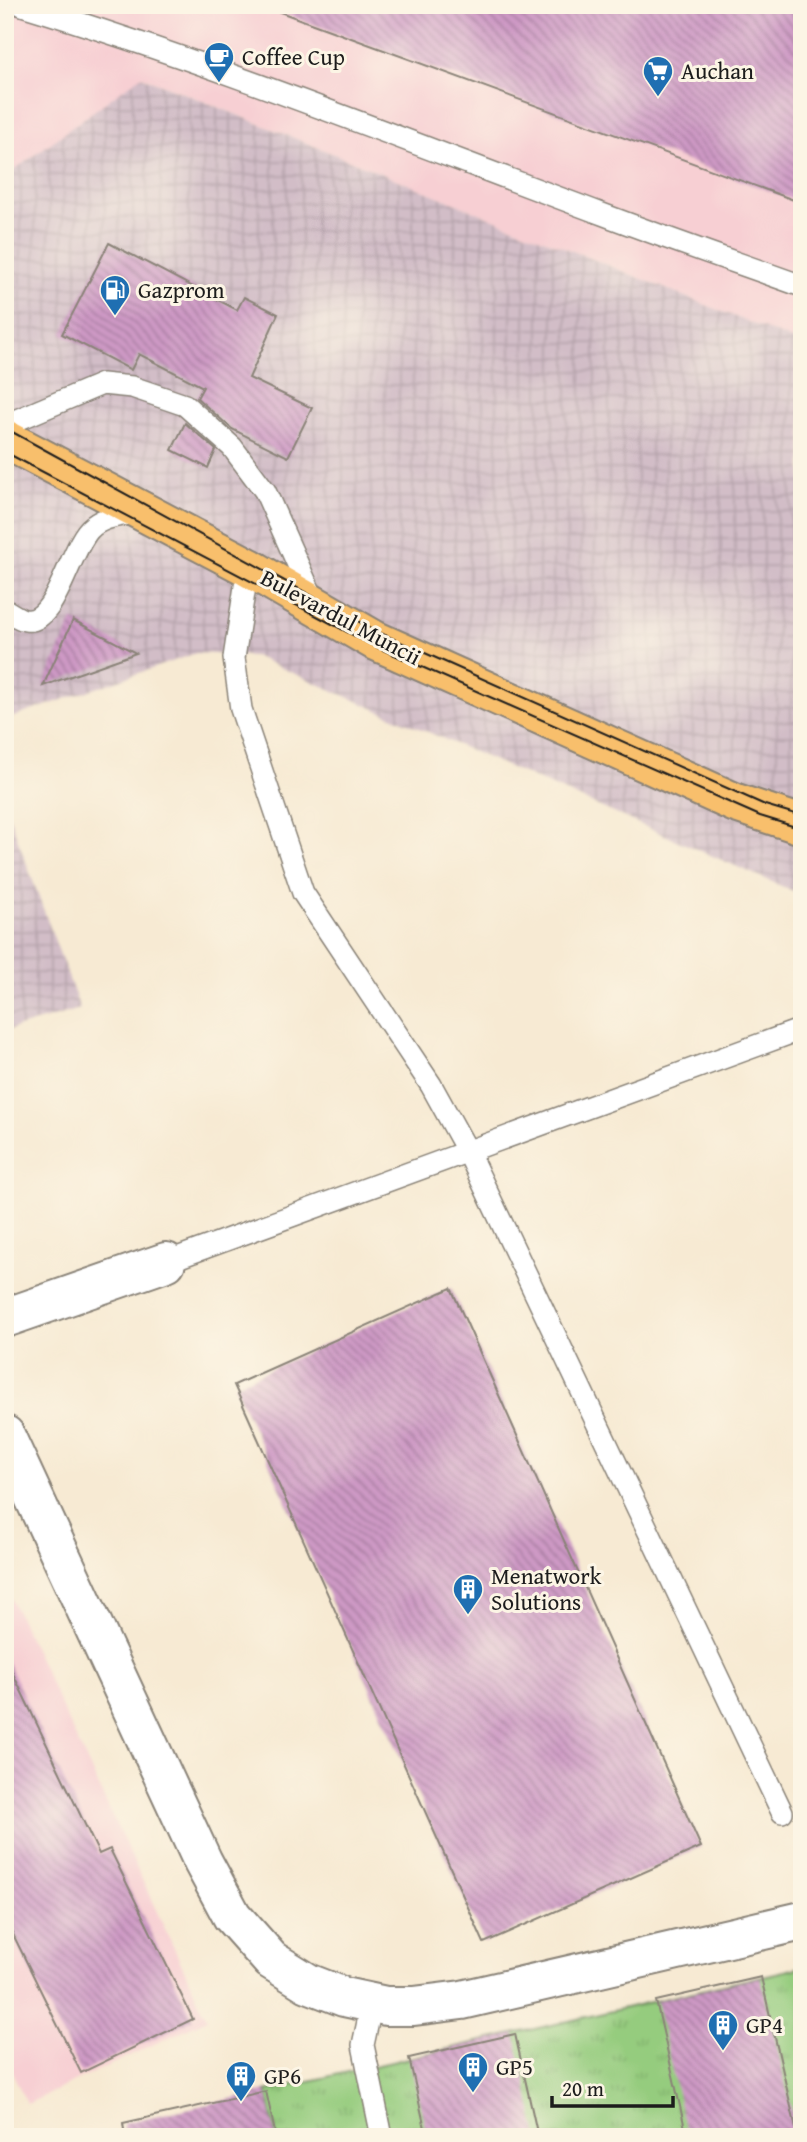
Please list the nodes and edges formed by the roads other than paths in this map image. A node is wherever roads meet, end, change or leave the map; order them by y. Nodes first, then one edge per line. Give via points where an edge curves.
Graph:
1 (22, 5) edge
2 (802, 286) edge
3 (5, 425) edge
4 (5, 439) edge
5 (145, 513) junction
6 (248, 567) junction
7 (313, 604) junction
8 (5, 610) edge
9 (761, 813) junction
10 (802, 825) edge
11 (802, 844) edge
12 (802, 1029) edge
13 (468, 1152) junction
14 (166, 1262) joint
15 (5, 1318) edge
16 (5, 1435) edge
17 (782, 1812) dead end
18 (802, 1921) edge
19 (372, 2003) junction
20 (382, 2137) edge

1 - 2 lane via 249,80
3 - 7 lane via 102,384 132,387 185,405 232,447 265,491
4 - 5 main road, Bulevardul Muncii
5 - 6 main road, Bulevardul Muncii
5 - 8 lane via 124,514 93,526 82,538 40,618 26,620
6 - 7 main road, Bulevardul Muncii
6 - 13 lane via 234,659 241,709 303,893 431,1085
7 - 9 main road, Bulevardul Muncii via 374,640
9 - 10 main road, Bulevardul Muncii
9 - 11 main road, Bulevardul Muncii
12 - 13 lane
13 - 14 lane
13 - 17 lane
14 - 15 street
16 - 19 street via 232,1916 271,1960 308,1983
18 - 19 street via 462,2000 414,2006
19 - 20 lane via 363,2045

